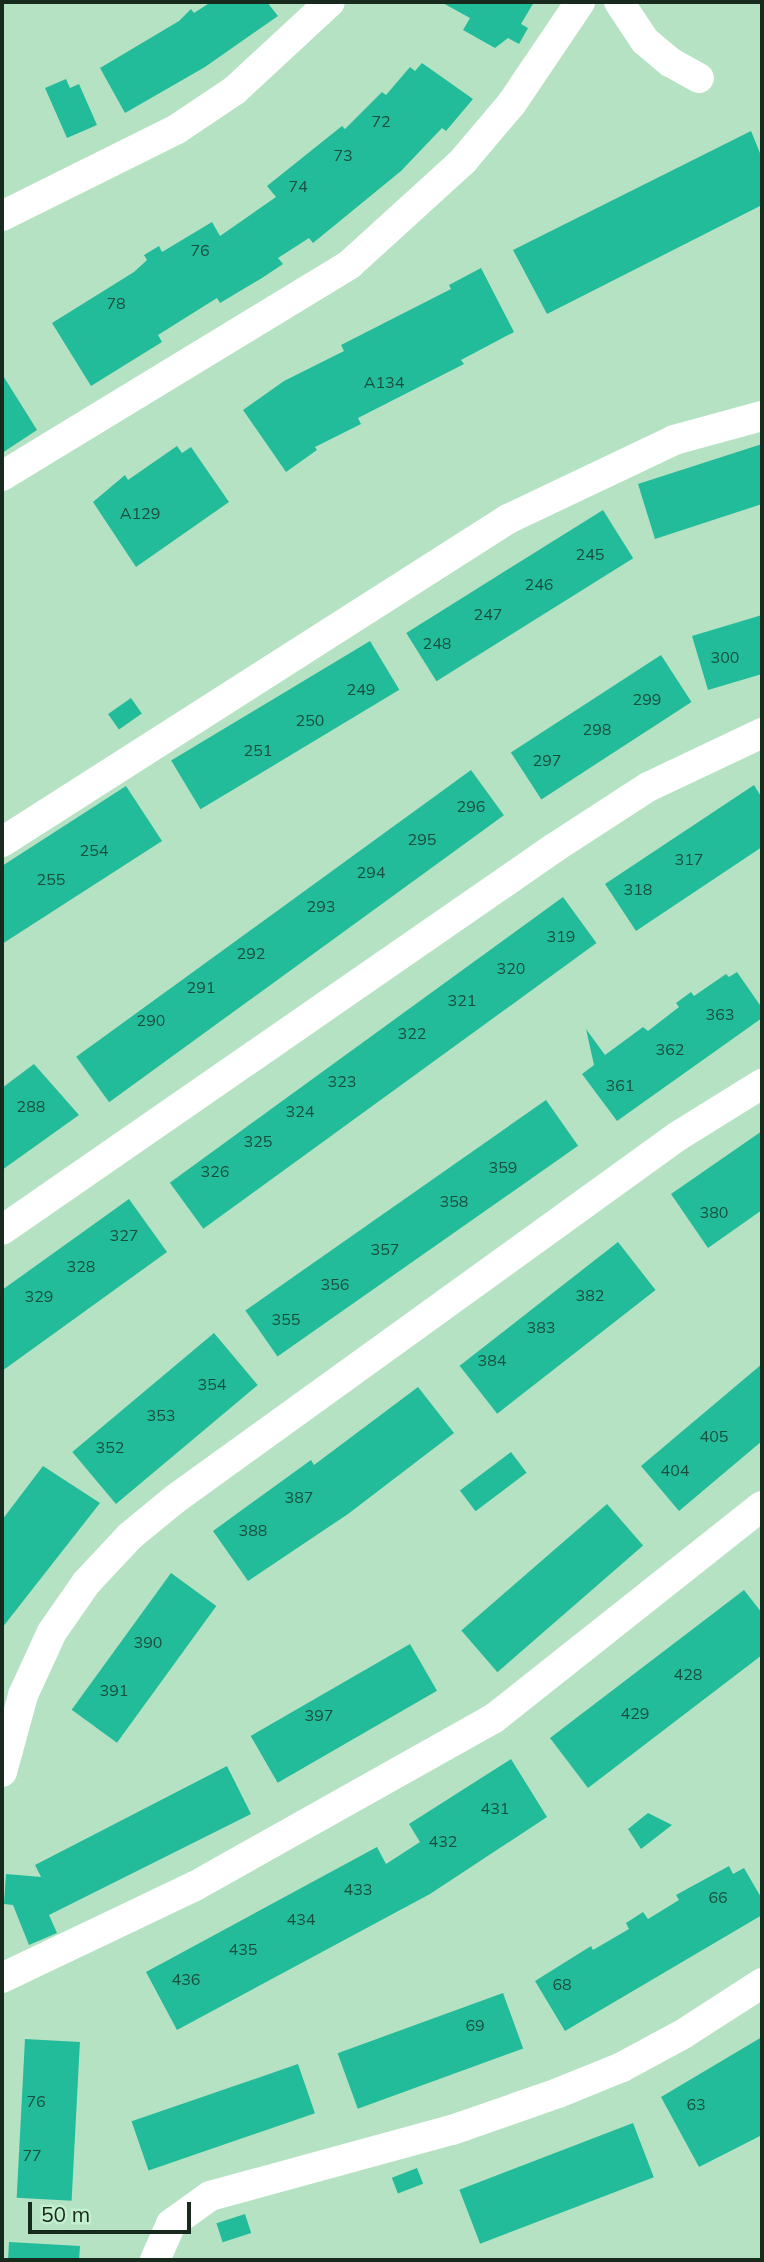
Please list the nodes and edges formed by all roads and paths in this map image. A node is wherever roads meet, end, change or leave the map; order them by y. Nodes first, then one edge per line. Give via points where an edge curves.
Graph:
1 (330, 2) edge
2 (580, 2) edge
3 (619, 2) edge
4 (699, 78) dead end
5 (2, 216) edge
6 (762, 416) edge
7 (2, 476) edge
8 (762, 733) edge
9 (2, 842) edge
10 (762, 1084) edge
11 (2, 1230) edge
12 (762, 1506) edge
13 (2, 1772) edge
14 (2, 1978) edge
15 (762, 1983) edge
16 (155, 2260) edge

1 - 5 street via 235,90 177,129
2 - 7 street via 512,103 463,162 350,264
3 - 4 street via 645,41
6 - 9 street via 674,440 508,519
8 - 11 street via 648,787 554,848
10 - 13 street via 678,1136 174,1499 130,1536 86,1583 52,1632 23,1695
12 - 14 street via 492,1718 240,1862
15 - 16 street via 683,2034 558,2093 452,2130 210,2196 171,2224

